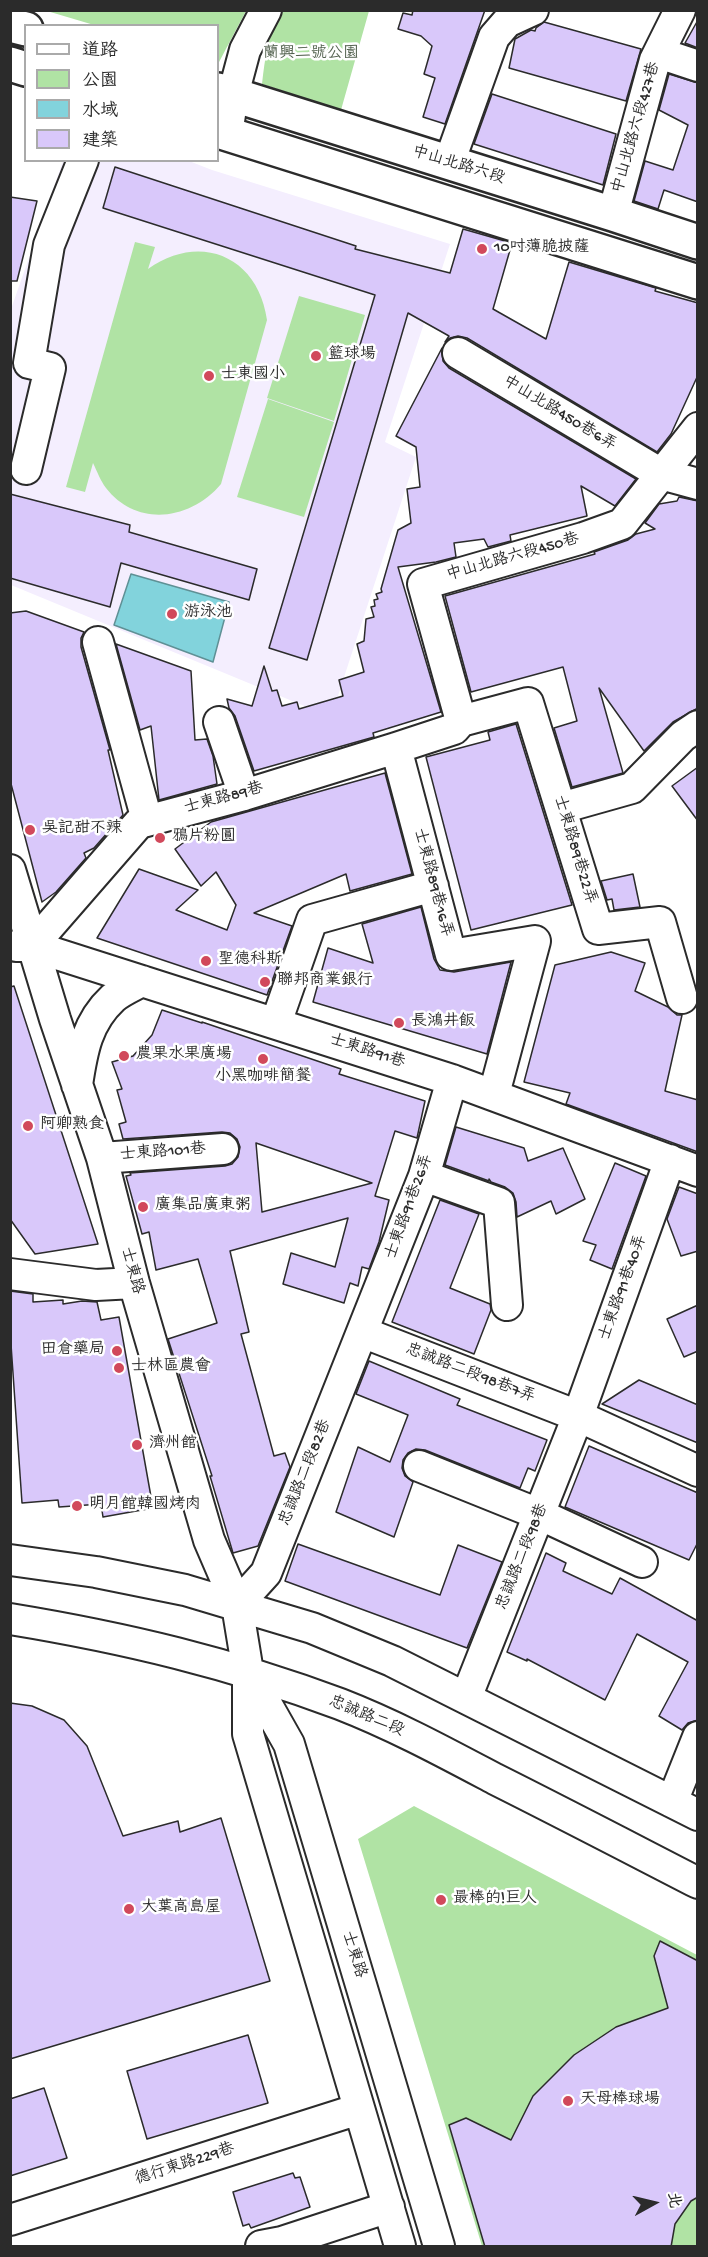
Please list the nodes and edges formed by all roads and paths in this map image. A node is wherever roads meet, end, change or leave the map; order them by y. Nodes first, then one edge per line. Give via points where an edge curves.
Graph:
1 (266, 10) edge
2 (533, 10) edge
3 (680, 10) edge
4 (659, 53) junction
5 (698, 66) edge
6 (225, 92) edge
7 (222, 132) edge
8 (82, 162) edge
9 (449, 163) junction
10 (613, 214) junction
11 (698, 242) edge
12 (698, 282) edge
13 (458, 353) dead end
14 (698, 428) edge
15 (26, 469) dead end
16 (661, 474) junction
17 (698, 484) edge
18 (98, 642) dead end
19 (461, 721) junction
20 (219, 722) dead end
21 (698, 726) edge
22 (396, 748) junction
23 (244, 795) junction
24 (561, 808) junction
25 (147, 820) junction
26 (10, 870) edge
27 (434, 886) junction
28 (21, 946) edge
29 (142, 981) junction
30 (681, 998) dead end
31 (276, 1023) junction
32 (452, 1080) junction
33 (76, 1088) junction
34 (494, 1094) junction
35 (223, 1149) dead end
36 (102, 1158) junction
37 (670, 1160) junction
38 (698, 1171) edge
39 (424, 1176) junction
40 (10, 1274) edge
41 (134, 1282) junction
42 (507, 1305) dead end
43 (362, 1332) junction
44 (578, 1416) junction
45 (419, 1466) dead end
46 (698, 1471) edge
47 (541, 1515) junction
48 (10, 1560) edge
49 (642, 1563) dead end
50 (237, 1605) junction
51 (10, 1619) edge
52 (248, 1672) junction
53 (466, 1698) junction
54 (698, 1737) edge
55 (685, 1809) edge
56 (698, 1883) edge
57 (359, 2109) junction
58 (389, 2207) junction
59 (10, 2220) edge
60 (261, 2247) edge
61 (400, 2247) edge
62 (440, 2247) edge

1 - 6 street
2 - 9 street via 507,22 494,37
3 - 4 street, 中山北路六段427巷
4 - 5 street
4 - 10 street, 中山北路六段427巷
6 - 7 street
6 - 9 main road, 中山北路六段
7 - 12 main road
8 - 15 street via 49,245 29,363 50,368
9 - 10 main road, 中山北路六段
10 - 11 main road, 中山北路六段
13 - 16 street, 中山北路450巷6弄
14 - 16 street, 中山北路六段450巷
16 - 17 street, 中山北路450巷6弄
16 - 19 street, 中山北路六段450巷 via 622,524 423,584
18 - 25 street
19 - 22 street, 士東路89巷 via 454,729
19 - 24 street, 士東路89巷22弄 via 528,703
20 - 23 street
21 - 24 street via 632,788
22 - 23 street, 士東路89巷
22 - 27 street, 士東路89巷16弄
23 - 25 street, 士東路89巷
24 - 30 street, 士東路89巷22弄 via 598,929 660,922
25 - 28 street, 士東路89巷 via 139,823
26 - 28 street, 士東路
27 - 31 street via 312,920
27 - 34 street, 士東路89巷16弄 via 451,955 535,940
28 - 29 street, 士東路91巷
28 - 33 street, 士東路
29 - 31 street, 士東路91巷
29 - 33 street via 114,997 91,1024
31 - 32 street, 士東路91巷
32 - 34 street, 士東路91巷
32 - 39 street, 士東路91巷26弄
33 - 36 street, 士東路
34 - 37 street, 士東路91巷
35 - 36 street, 士東路101巷
36 - 41 street, 士東路
37 - 38 street, 士東路91巷
37 - 44 street, 士東路91巷40弄
39 - 42 street via 499,1203
39 - 43 street, 士東路91巷26弄
40 - 41 street via 96,1285
41 - 50 street, 士東路 via 209,1540
43 - 44 street, 忠誠路二段98巷7弄
43 - 50 street, 忠誠路二段82巷 via 266,1573
44 - 46 street, 忠誠路二段98巷7弄
44 - 47 street, 忠誠路二段98巷
45 - 47 street
47 - 49 street
47 - 53 street, 忠誠路二段98巷
48 - 50 street via 96,1572
50 - 52 street, 士東路
50 - 53 street via 304,1625 392,1661
51 - 52 street, 忠誠路二段 via 91,1632
52 - 56 street, 忠誠路二段 via 402,1731
52 - 57 street, 士東路 via 248,1734
52 - 62 street, 士東路 via 289,1744
53 - 55 street
54 - 55 street
57 - 58 street, 士東路
57 - 59 street, 德行東路229巷
58 - 60 street
58 - 61 street, 士東路

